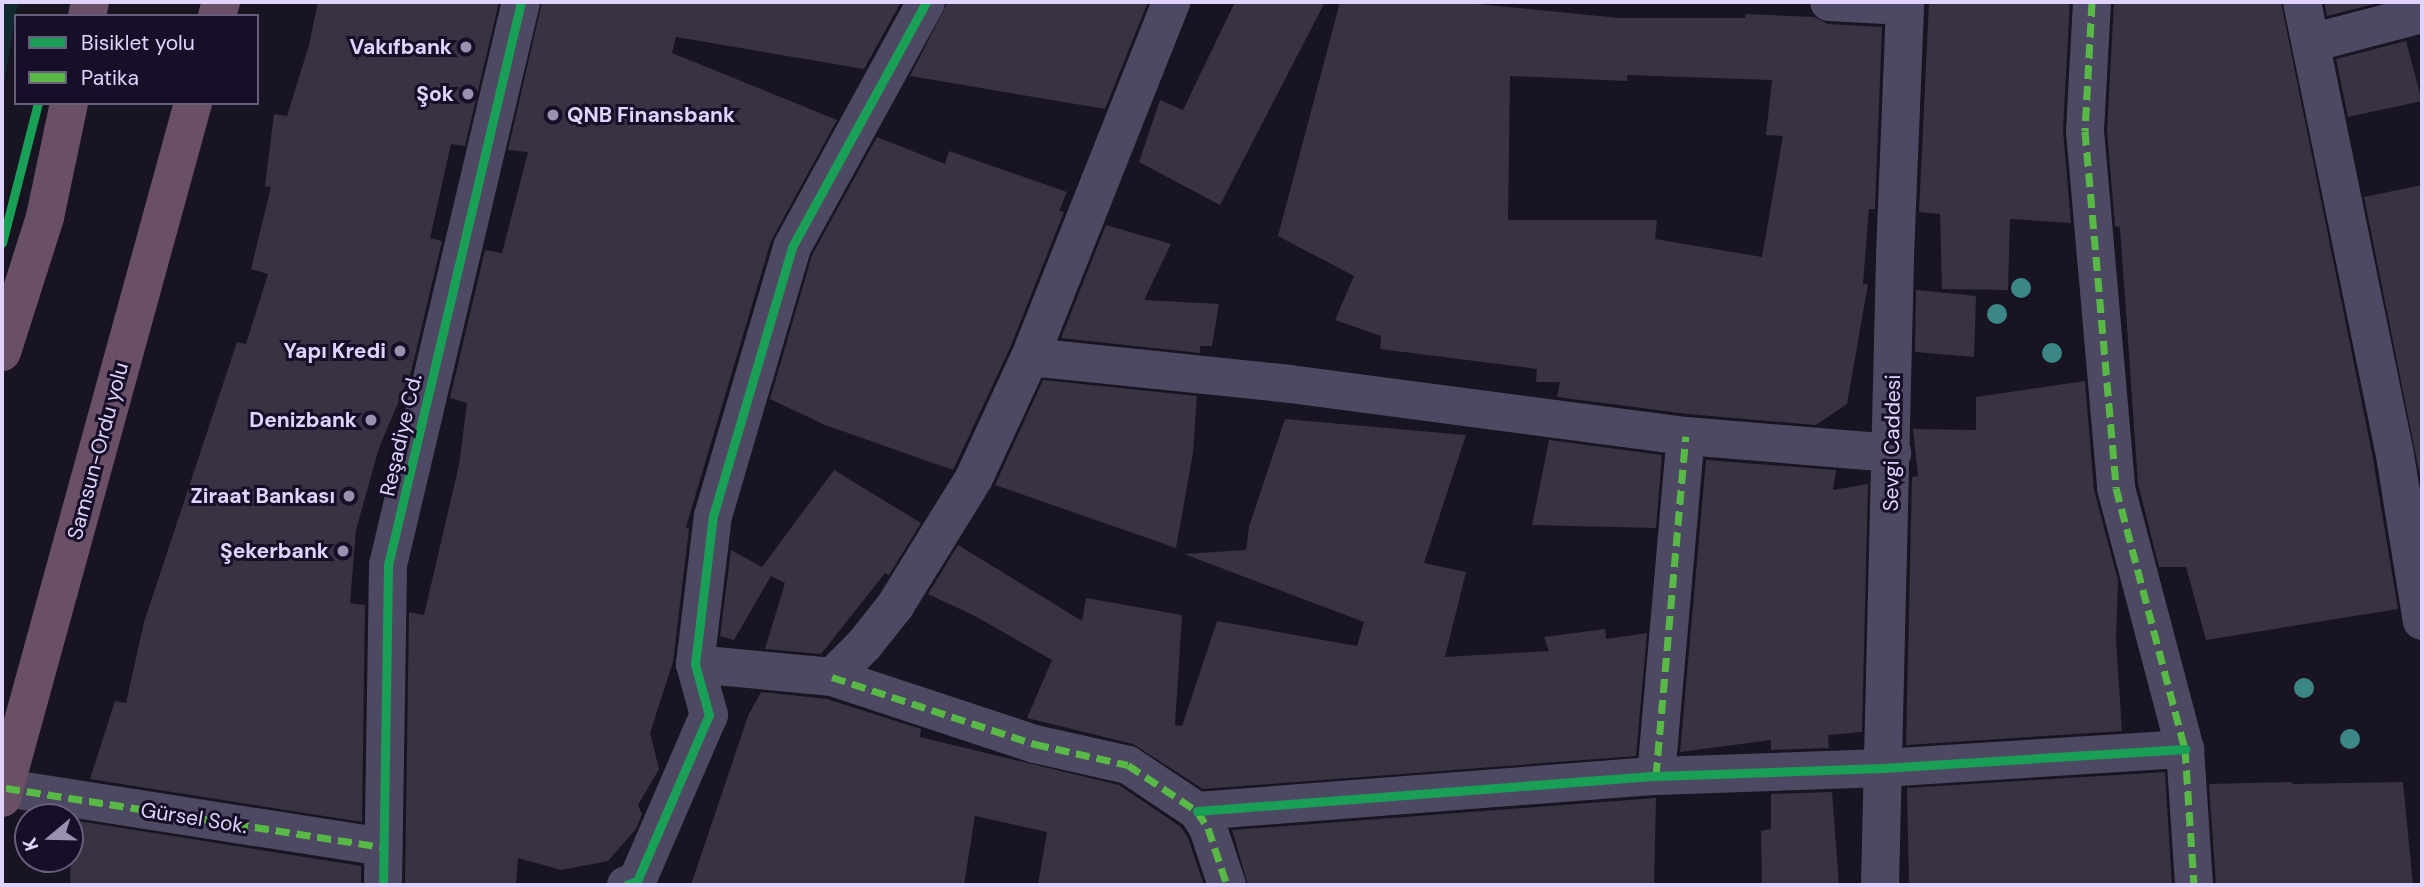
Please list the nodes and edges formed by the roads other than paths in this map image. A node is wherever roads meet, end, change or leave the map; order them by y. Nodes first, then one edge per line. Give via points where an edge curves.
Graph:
1 (521, 2) edge
2 (926, 2) edge
3 (1171, 2) edge
4 (1829, 2) edge
5 (2092, 2) edge
6 (2302, 2) edge
7 (1905, 4) edge
8 (2418, 15) dead end
9 (2311, 43) junction
10 (69, 105) edge
11 (192, 105) edge
12 (2, 352) edge
13 (1030, 357) junction
14 (1686, 436) junction
15 (1892, 453) junction
16 (2422, 621) edge
17 (695, 664) junction
18 (832, 677) junction
19 (2185, 749) junction
20 (1882, 768) junction
21 (1656, 776) junction
22 (4, 793) edge
23 (1197, 811) junction
24 (383, 847) junction
25 (383, 885) edge
26 (626, 885) edge
27 (1227, 885) edge
28 (1880, 885) edge
29 (2194, 885) edge

1 - 24 street, Reşadiye Cd. via 388,565
2 - 17 street via 792,247 713,516
3 - 13 street
4 - 7 street
5 - 19 street via 2085,131 2116,488
6 - 9 street
7 - 15 street, Sevgi Caddesi
8 - 9 street
9 - 16 street via 2394,449
10 - 12 highway via 45,217
11 - 22 highway, Samsun-Ordu yolu
13 - 14 street via 1290,384
13 - 18 street via 974,478 895,607
14 - 15 street
14 - 21 street
15 - 20 street, Sevgi Caddesi
17 - 18 street
17 - 26 street via 709,715 637,881
18 - 23 street via 1035,744 1128,765
19 - 20 street
19 - 29 street
20 - 21 street
20 - 28 street, Sevgi Caddesi
21 - 23 street
22 - 24 street, Gürsel Sok.
23 - 27 street via 1208,828
24 - 25 street, Reşadiye Cd.

